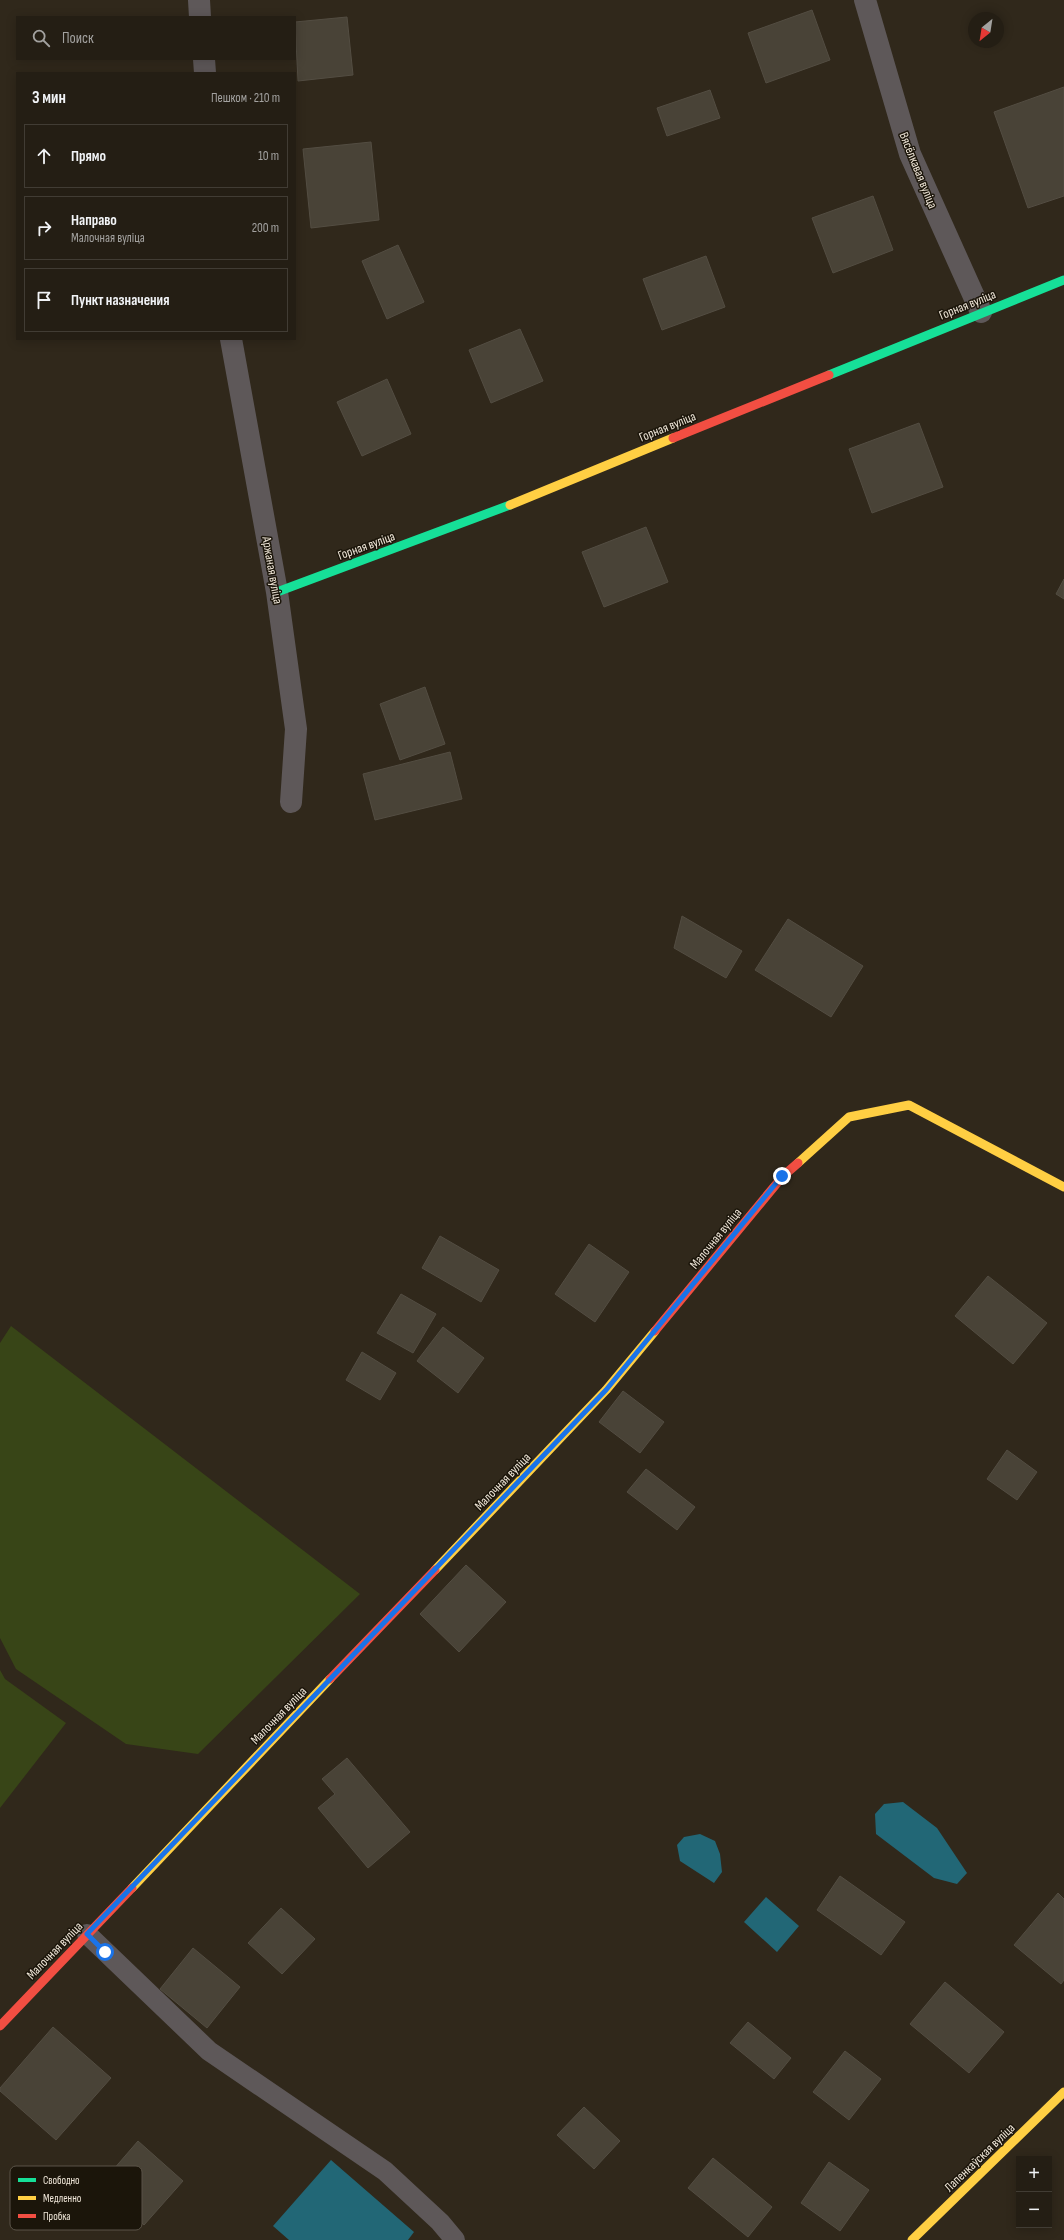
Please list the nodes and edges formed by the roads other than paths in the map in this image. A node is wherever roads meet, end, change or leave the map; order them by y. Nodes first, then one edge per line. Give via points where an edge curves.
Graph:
1 (198, 0) edge
2 (865, 0) edge
3 (200, 16) edge
4 (204, 60) edge
5 (205, 72) edge
6 (1064, 280) edge
7 (981, 312) junction
8 (231, 340) edge
9 (278, 592) junction
10 (291, 802) dead end
11 (1064, 1187) edge
12 (87, 1934) junction
13 (0, 2026) edge
14 (1064, 2092) edge
15 (455, 2240) edge
16 (912, 2240) edge

1 - 3 street
2 - 7 street, Вясёлкавая вуліца via 910,154
4 - 5 street
6 - 7 street, Горная вуліца
7 - 9 street, Горная вуліца via 482,516
8 - 9 street, Аржаная вуліца
9 - 10 street, Аржаная вуліца via 296,729
11 - 12 street, Малочная вуліца via 909,1105 849,1117 782,1176 606,1390
12 - 13 street, Малочная вуліца
12 - 15 lane via 209,2051 385,2171 440,2222
14 - 16 street, Лапенкаўская вуліца

